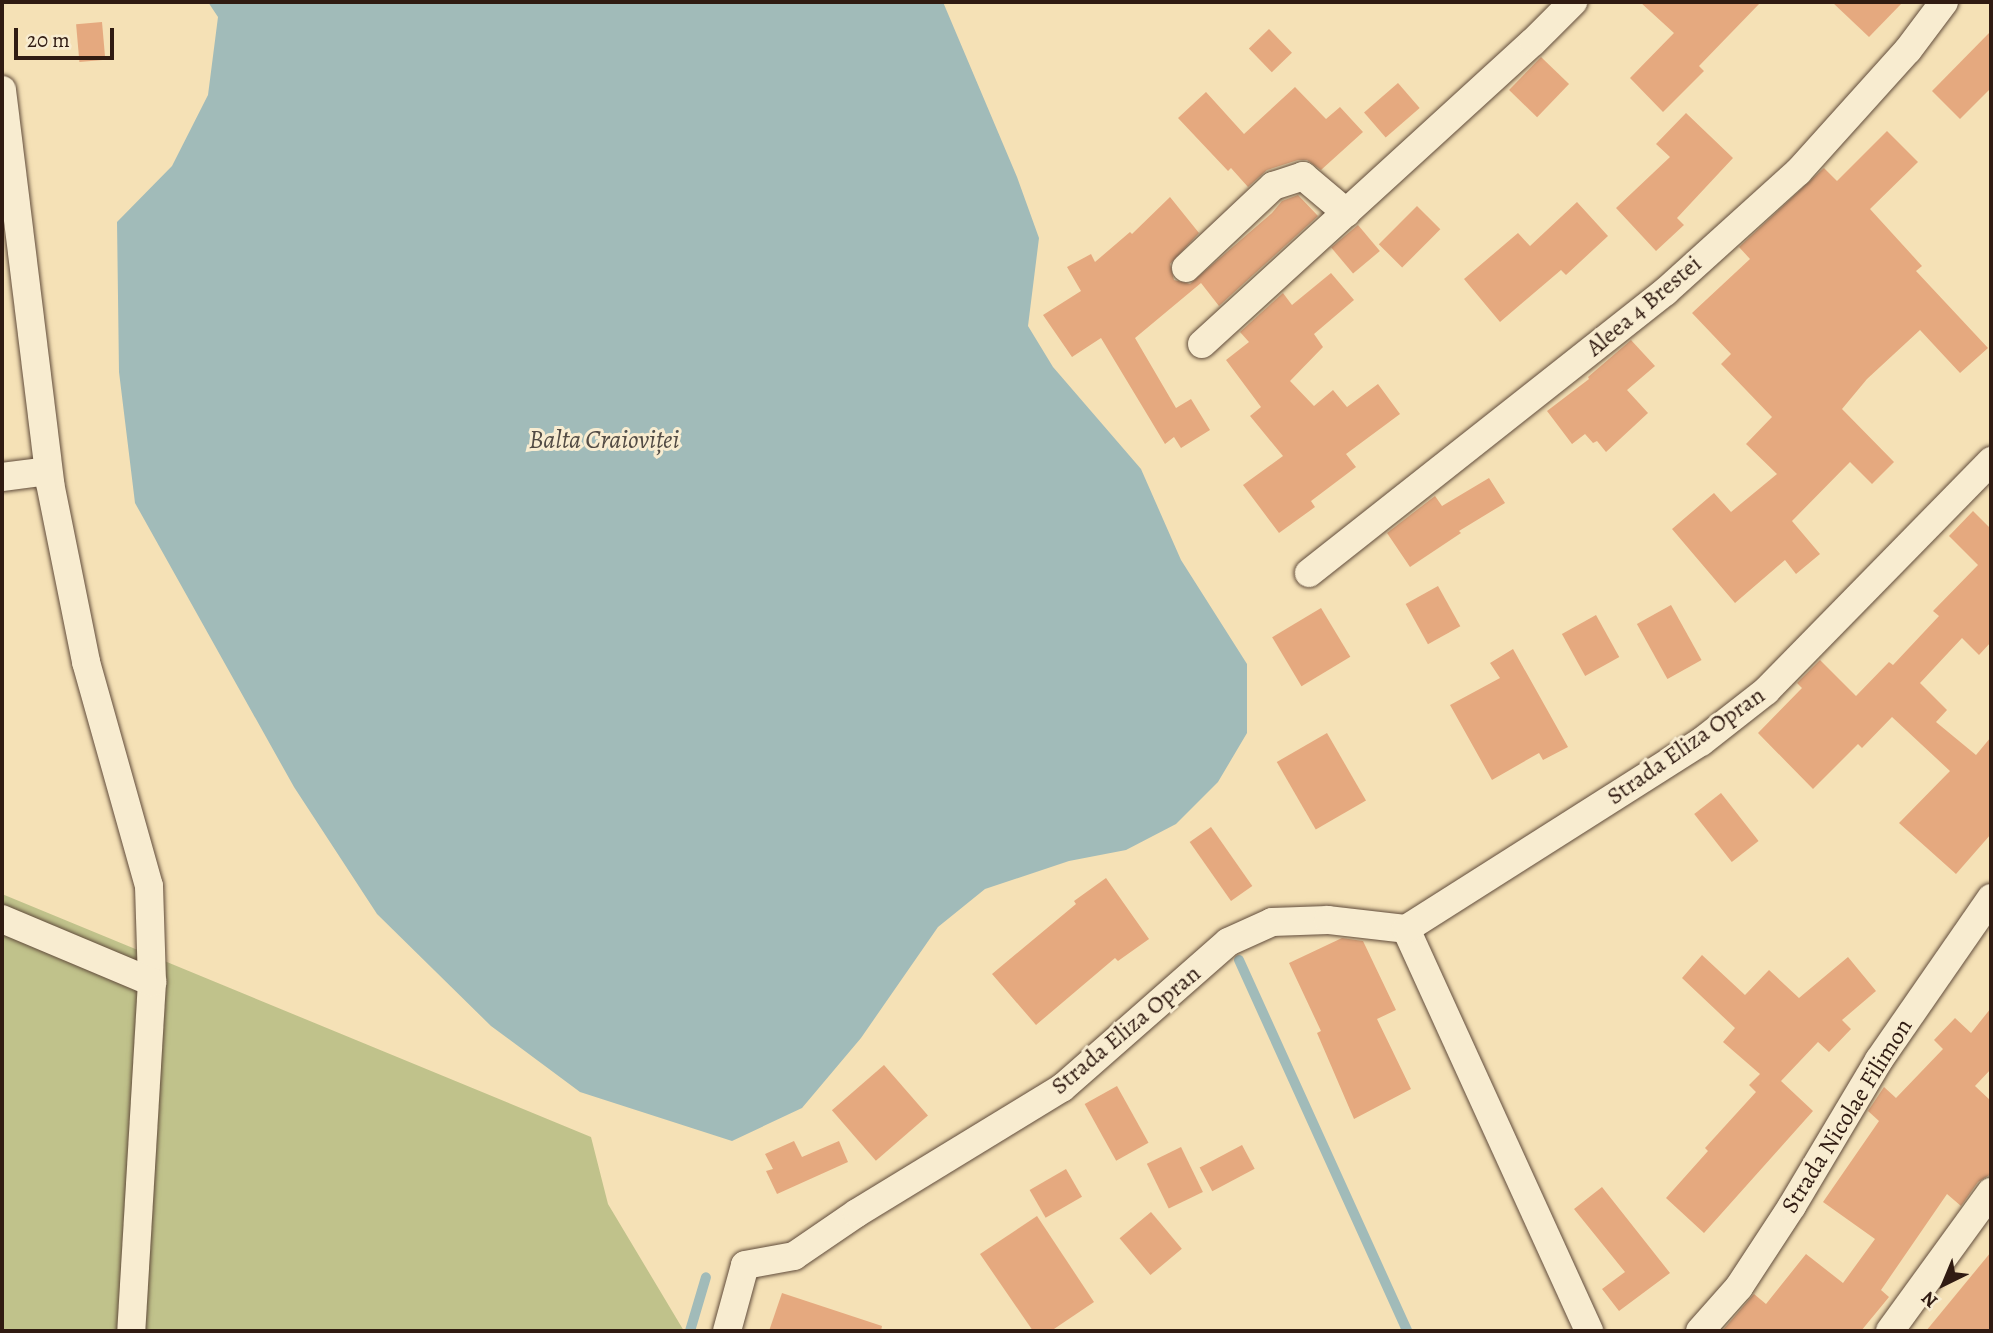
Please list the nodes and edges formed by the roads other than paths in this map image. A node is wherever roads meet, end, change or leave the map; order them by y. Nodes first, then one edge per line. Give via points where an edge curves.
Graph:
1 (1573, 2) edge
2 (1944, 2) edge
3 (2, 90) edge
4 (1347, 213) junction
5 (1186, 268) dead end
6 (1202, 344) dead end
7 (1991, 461) edge
8 (48, 471) junction
9 (2, 477) edge
10 (1309, 573) dead end
11 (1991, 898) edge
12 (2, 919) edge
13 (1406, 929) junction
14 (152, 982) junction
15 (1991, 1192) edge
16 (131, 1331) edge
17 (727, 1331) edge
18 (1589, 1331) edge
19 (1700, 1331) edge
20 (1891, 1331) edge

1 - 4 street
2 - 10 street, Aleea 4 Brestei via 1908,50 1798,172 1686,273
3 - 8 street
4 - 5 street via 1303,176 1273,186
4 - 6 street
7 - 13 street, Strada Eliza Opran via 1766,691 1700,742
8 - 9 street
8 - 14 street via 86,662 149,886
11 - 19 street, Strada Nicolae Filimon via 1879,1060 1739,1287
12 - 14 street
13 - 17 street, Strada Eliza Opran via 1328,920 1272,922 1228,942 1062,1087 794,1256 746,1265
13 - 18 street
14 - 16 street
15 - 20 street

